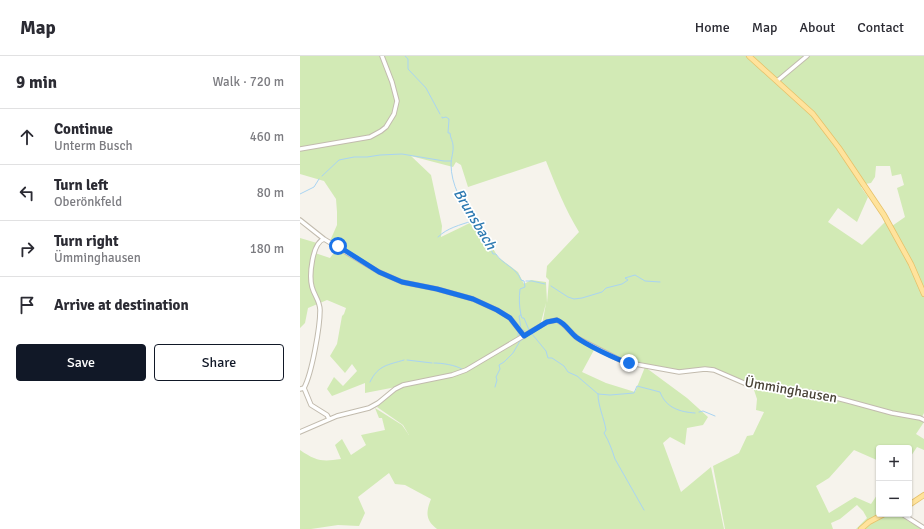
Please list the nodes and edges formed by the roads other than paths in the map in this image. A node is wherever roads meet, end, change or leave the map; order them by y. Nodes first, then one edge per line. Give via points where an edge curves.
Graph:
1 (382, 56) edge
2 (749, 56) edge
3 (806, 56) edge
4 (777, 81) junction
5 (300, 149) edge
6 (300, 220) edge
7 (324, 239) junction
8 (924, 294) edge
9 (524, 336) junction
10 (303, 387) edge
11 (329, 419) junction
12 (924, 420) edge
13 (300, 432) edge
14 (924, 496) edge
15 (912, 503) edge
16 (876, 517) edge
17 (907, 517) edge
18 (862, 528) edge
19 (924, 528) edge

1 - 5 street via 396,102 394,114 386,127 370,137
2 - 4 main road
3 - 4 street
4 - 8 main road via 813,114 840,148 890,226
6 - 7 street
7 - 9 street via 379,272 402,282 473,299 497,310 510,318
7 - 10 street via 317,243 312,267 312,285 320,309 314,350
9 - 11 street via 452,376 403,385 372,406
9 - 12 street, Ümminghausen via 547,322 560,321 577,338 624,362 679,372 714,370 752,386 816,394
10 - 11 street via 312,405
11 - 13 street
14 - 15 main road
16 - 18 main road
17 - 19 street

